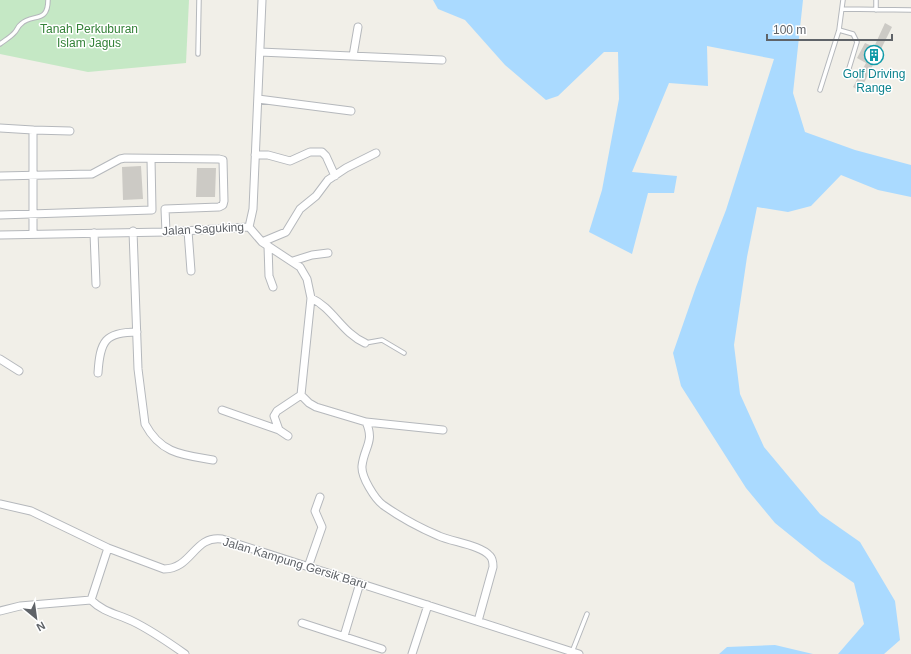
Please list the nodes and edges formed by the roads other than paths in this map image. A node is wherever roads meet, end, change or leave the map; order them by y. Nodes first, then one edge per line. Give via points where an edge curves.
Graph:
1 (48, 0) edge
2 (199, 0) edge
3 (262, 0) edge
4 (844, 0) edge
5 (876, 0) edge
6 (842, 9) junction
7 (876, 10) junction
8 (911, 10) edge
9 (358, 27) dead end
10 (839, 30) junction
11 (0, 44) edge
12 (260, 52) junction
13 (198, 54) dead end
14 (353, 56) junction
15 (442, 60) dead end
16 (847, 75) dead end
17 (820, 90) dead end
18 (258, 99) junction
19 (351, 111) dead end
20 (0, 128) edge
21 (33, 130) junction
22 (70, 131) dead end
23 (376, 152) dead end
24 (255, 155) junction
25 (151, 159) junction
26 (32, 174) junction
27 (0, 176) edge
28 (335, 176) junction
29 (165, 209) junction
30 (152, 210) junction
31 (32, 214) junction
32 (0, 215) edge
33 (249, 227) junction
34 (133, 231) junction
35 (188, 231) junction
36 (166, 232) junction
37 (94, 233) junction
38 (33, 234) junction
39 (0, 235) edge
40 (265, 244) junction
41 (328, 253) dead end
42 (293, 261) junction
43 (191, 271) dead end
44 (96, 284) dead end
45 (273, 287) dead end
46 (311, 298) junction
47 (137, 332) junction
48 (365, 343) joint
49 (404, 353) dead end
50 (0, 359) edge
51 (19, 371) dead end
52 (98, 373) dead end
53 (301, 395) junction
54 (222, 410) dead end
55 (366, 422) junction
56 (279, 430) junction
57 (443, 430) dead end
58 (288, 436) dead end
59 (213, 460) dead end
60 (320, 497) dead end
61 (0, 504) edge
62 (108, 548) junction
63 (308, 566) junction
64 (360, 583) junction
65 (91, 600) junction
66 (428, 605) junction
67 (0, 611) edge
68 (587, 614) dead end
69 (478, 621) junction
70 (302, 623) dead end
71 (344, 636) junction
72 (382, 649) dead end
73 (576, 653) edge
74 (185, 654) edge
75 (412, 654) edge

1 - 11 lane via 44,14 20,24 12,36
2 - 13 lane
3 - 12 street, Jalan Saguking
4 - 6 lane
5 - 7 lane
6 - 7 lane
6 - 10 lane
7 - 8 lane
9 - 14 street
10 - 16 lane via 853,34 856,40
10 - 17 lane
12 - 14 street
12 - 18 street, Jalan Saguking
14 - 15 street
18 - 19 street
18 - 24 street, Jalan Saguking
20 - 21 street
21 - 22 street
21 - 26 street
23 - 28 street
24 - 28 street via 268,155 290,161 310,152 322,152
24 - 33 street, Jalan Saguking via 253,209
25 - 26 street via 120,159 92,174
25 - 29 street via 223,160 223,205
25 - 30 street
26 - 27 street
26 - 31 street
28 - 40 street via 300,209 286,232
29 - 30 street
29 - 36 street
30 - 31 street
31 - 32 street
31 - 38 street
33 - 35 street, Jalan Saguking
33 - 40 street
34 - 36 street, Jalan Saguking
34 - 37 street, Jalan Saguking
34 - 47 street
35 - 36 street, Jalan Saguking
35 - 43 street
37 - 38 street, Jalan Saguking
37 - 44 street
38 - 39 street, Jalan Saguking
40 - 42 street
40 - 45 street
41 - 42 street
42 - 46 street via 304,273
46 - 48 street via 325,306 347,330
46 - 53 street
47 - 52 street via 118,333 109,338 101,353
47 - 59 street via 143,418 149,431 164,447 174,452
48 - 49 lane via 382,340
50 - 51 street
53 - 55 street via 316,407
53 - 56 street via 277,411 274,421
54 - 56 street
55 - 57 street
55 - 69 street via 370,441 362,466 367,483 377,500 417,526 490,555 494,567
56 - 58 street
60 - 63 street via 315,511 322,527
61 - 62 street, Jalan Kampung Gersik Baru via 31,511
62 - 63 street, Jalan Kampung Gersik Baru via 164,569 173,569 185,562 199,545 216,538
62 - 65 street
63 - 64 street, Jalan Kampung Gersik Baru
64 - 66 street, Jalan Kampung Gersik Baru
64 - 71 street
65 - 67 street via 20,606
65 - 74 street via 102,609 154,633
66 - 69 street, Jalan Kampung Gersik Baru
66 - 75 street
68 - 73 lane
69 - 73 street, Jalan Kampung Gersik Baru
70 - 71 street
71 - 72 street

